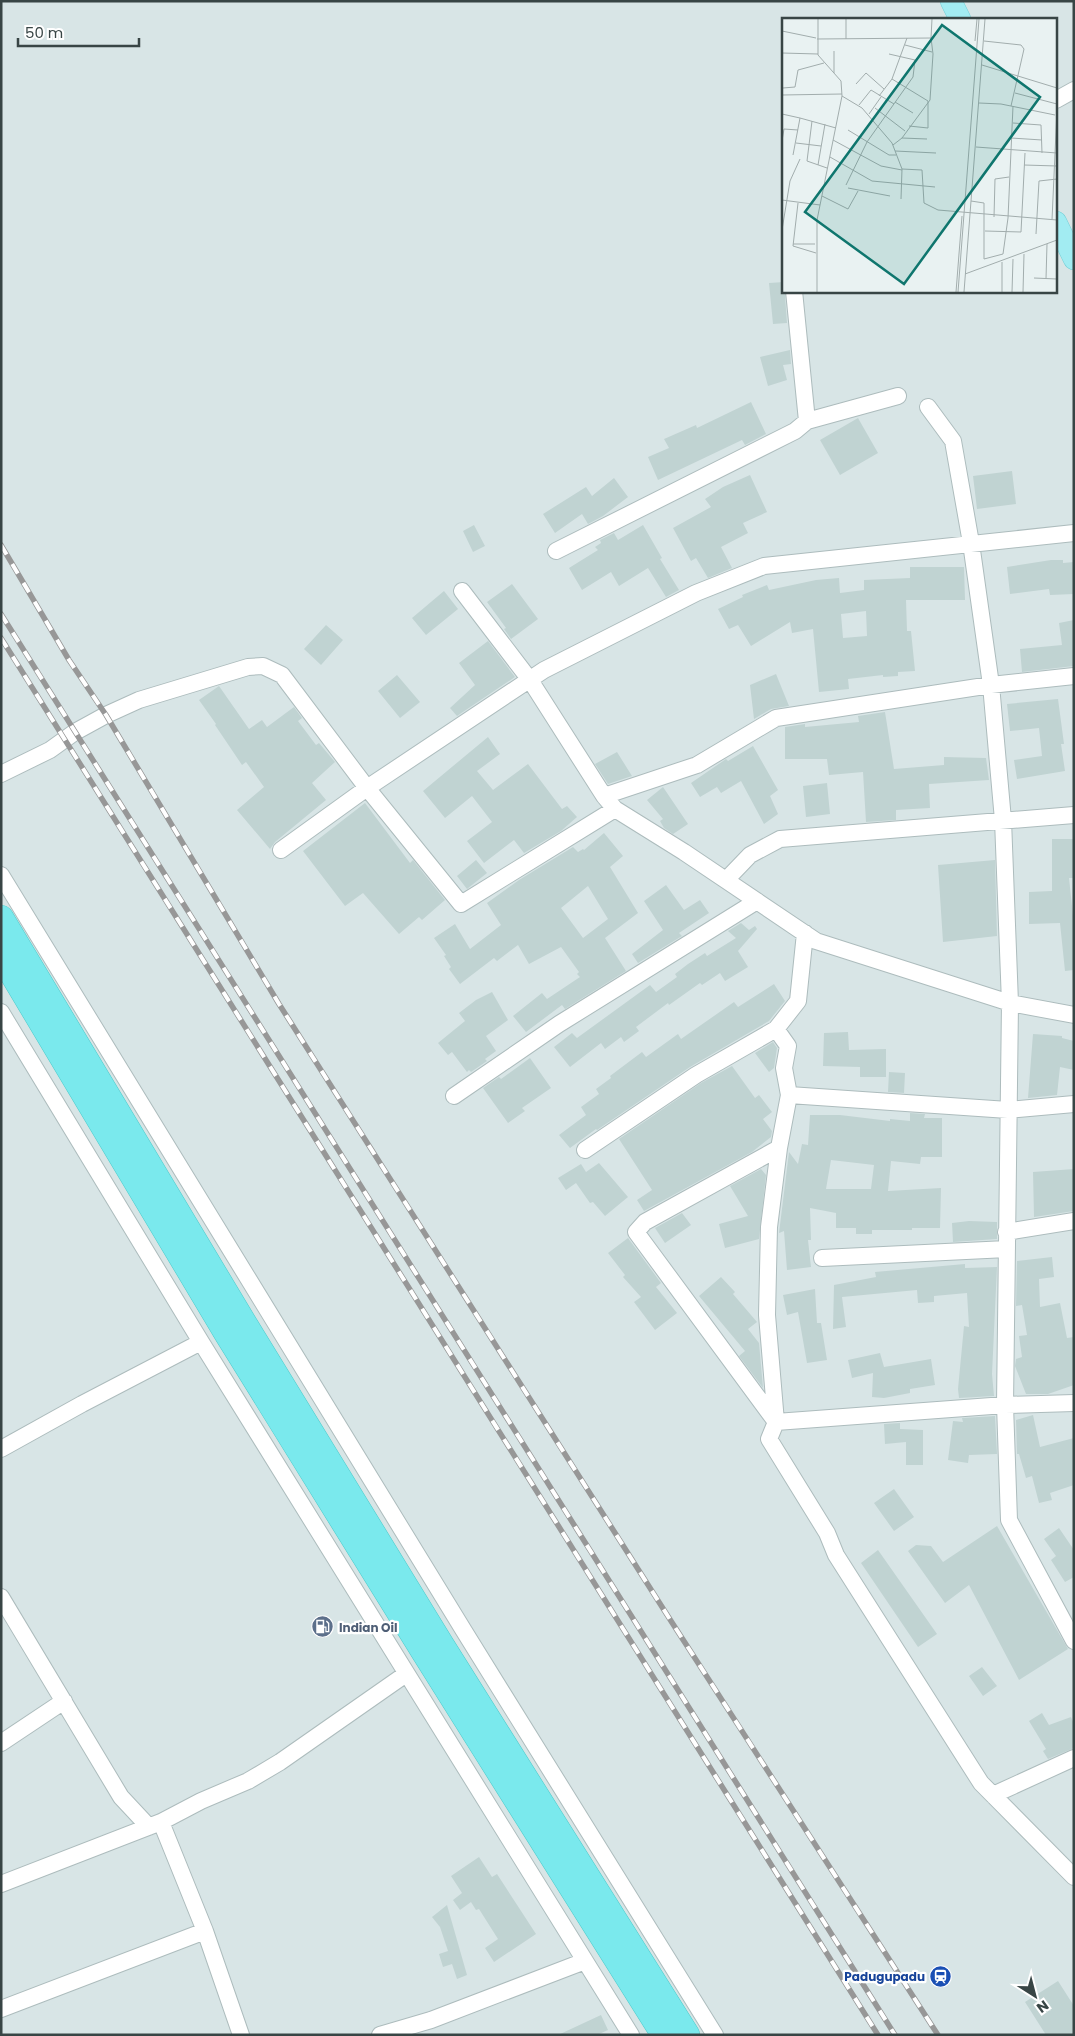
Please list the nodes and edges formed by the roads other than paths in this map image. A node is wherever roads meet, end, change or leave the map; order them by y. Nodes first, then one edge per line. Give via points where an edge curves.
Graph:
1 (951, 1) edge
2 (960, 18) edge
3 (1074, 90) edge
4 (1058, 99) edge
5 (1058, 226) edge
6 (1074, 259) edge
7 (794, 292) edge
8 (898, 396) dead end
9 (928, 407) dead end
10 (807, 421) junction
11 (1074, 533) edge
12 (971, 543) junction
13 (556, 552) dead end
14 (462, 591) dead end
15 (1074, 676) edge
16 (530, 680) junction
17 (992, 685) junction
18 (1, 774) edge
19 (367, 788) junction
20 (604, 796) junction
21 (615, 809) junction
22 (1074, 815) edge
23 (1003, 820) junction
24 (281, 850) dead end
25 (1, 874) edge
26 (726, 880) junction
27 (757, 901) junction
28 (1, 918) edge
29 (805, 933) junction
30 (1, 955) edge
31 (1010, 1003) junction
32 (1, 1012) edge
33 (1074, 1015) edge
34 (776, 1029) junction
35 (789, 1095) junction
36 (454, 1096) dead end
37 (1074, 1104) edge
38 (1008, 1110) junction
39 (778, 1148) junction
40 (585, 1150) dead end
41 (1074, 1220) edge
42 (1006, 1232) junction
43 (1007, 1249) junction
44 (822, 1258) dead end
45 (201, 1342) junction
46 (1074, 1403) edge
47 (1004, 1404) junction
48 (776, 1422) junction
49 (1, 1449) edge
50 (1, 1596) edge
51 (1074, 1641) edge
52 (406, 1674) junction
53 (64, 1701) junction
54 (1, 1743) edge
55 (1074, 1758) edge
56 (994, 1795) junction
57 (156, 1825) junction
58 (1074, 1877) edge
59 (1, 1884) edge
60 (205, 1931) junction
61 (585, 1961) junction
62 (1, 2009) edge
63 (241, 2035) edge
64 (380, 2035) edge
65 (631, 2035) edge
66 (664, 2035) edge
67 (687, 2035) edge
68 (715, 2035) edge

1 - 2 main road
3 - 4 street
5 - 6 main road
7 - 10 street
8 - 10 street
9 - 12 street via 953,442
10 - 13 street via 795,431
11 - 12 street
12 - 16 street via 764,566 696,593
12 - 17 street
14 - 16 street
15 - 17 street
16 - 19 street
16 - 20 street
17 - 20 street via 776,718 697,765
17 - 23 street
18 - 19 street via 139,700 248,667 263,666 282,675
19 - 21 street via 461,904
19 - 24 street
20 - 21 street
21 - 26 street
22 - 23 street
23 - 26 street via 780,839 750,855
23 - 31 street
25 - 68 street via 453,1614
26 - 27 street
27 - 29 street
27 - 36 street via 559,1024
28 - 67 highway via 244,1324
29 - 31 street via 816,941
29 - 34 street via 798,1001
30 - 66 highway via 227,1334
31 - 33 street
31 - 38 street
32 - 45 street
34 - 35 street via 788,1046 784,1068
34 - 40 street via 696,1075
35 - 38 street
35 - 39 street
37 - 38 street
38 - 42 street
39 - 48 street via 769,1227 767,1315
39 - 48 street via 644,1222 636,1232
41 - 42 street
42 - 43 street
43 - 44 street
43 - 47 street
45 - 49 street
45 - 52 street
46 - 47 street
47 - 48 street
47 - 51 street via 1008,1520
48 - 56 street via 769,1439 827,1533 836,1555 981,1783
50 - 53 street
52 - 57 street via 280,1762
52 - 61 street
53 - 54 street
53 - 57 street via 121,1797
55 - 56 street
56 - 58 street
57 - 59 street
57 - 60 street
60 - 62 street
60 - 63 street
61 - 64 street via 431,2020
61 - 65 street

